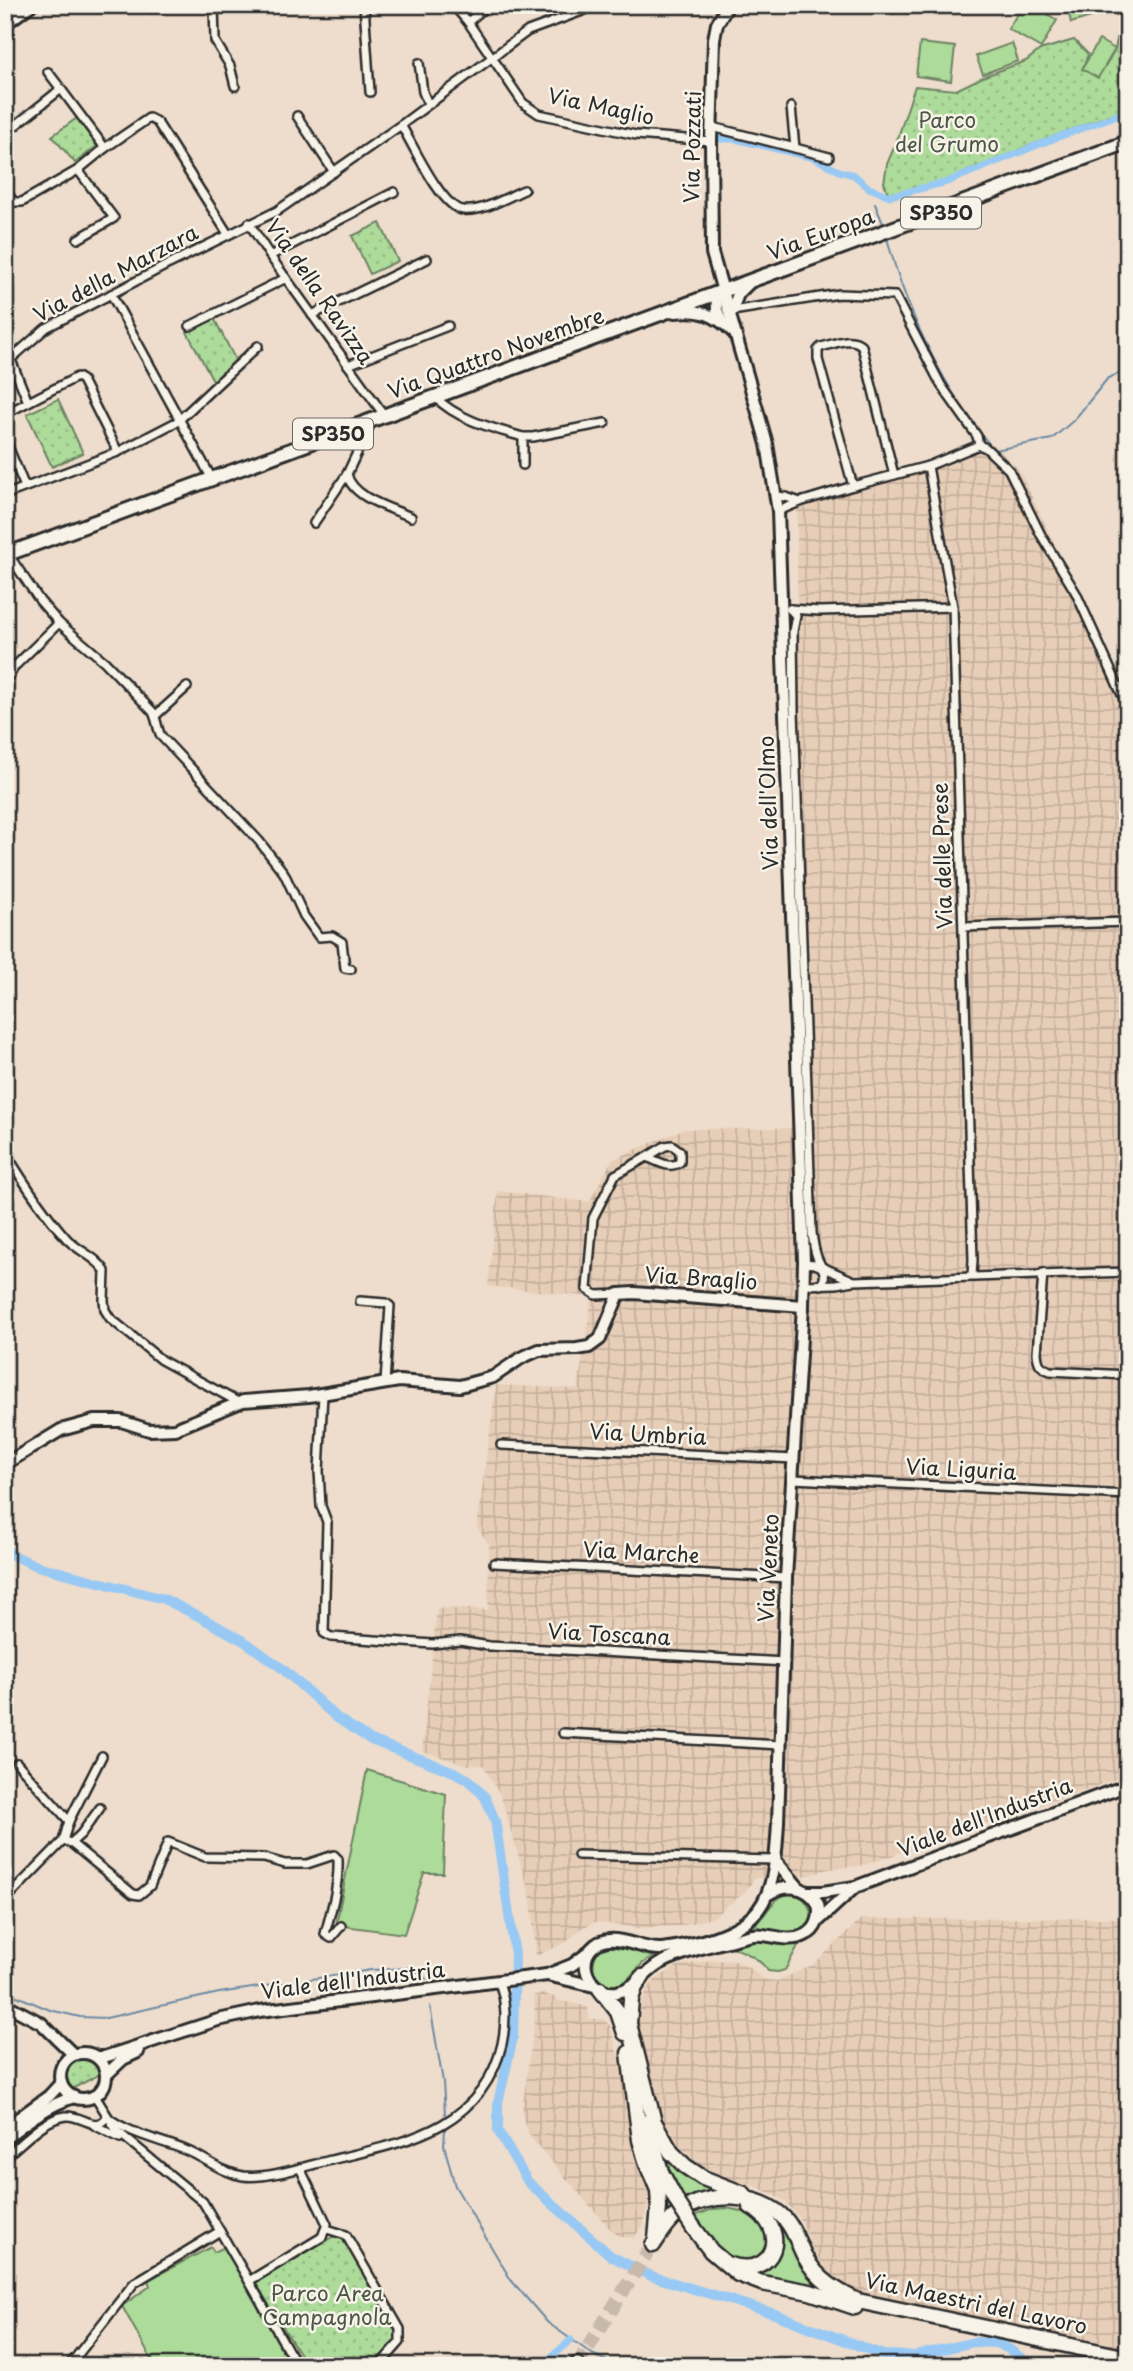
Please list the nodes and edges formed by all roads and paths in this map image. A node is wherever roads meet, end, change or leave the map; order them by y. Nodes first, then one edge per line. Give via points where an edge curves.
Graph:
1 (31, 5) edge
2 (214, 5) edge
3 (364, 5) edge
4 (453, 5) edge
5 (488, 5) edge
6 (728, 5) edge
7 (584, 10) dead end
8 (468, 22) junction
9 (5, 24) edge
10 (491, 56) junction
11 (419, 63) dead end
12 (48, 72) dead end
13 (235, 86) dead end
14 (61, 89) junction
15 (370, 92) dead end
16 (428, 104) junction
17 (791, 107) dead end
18 (297, 116) dead end
19 (16, 125) dead end
20 (401, 125) junction
21 (712, 127) junction
22 (711, 141) junction
23 (1128, 142) edge
24 (105, 148) junction
25 (795, 148) junction
26 (829, 157) dead end
27 (78, 170) junction
28 (334, 172) junction
29 (5, 190) edge
30 (524, 190) dead end
31 (394, 192) dead end
32 (249, 223) junction
33 (228, 234) junction
34 (78, 239) dead end
35 (270, 256) junction
36 (427, 259) dead end
37 (286, 278) junction
38 (752, 281) junction
39 (720, 292) junction
40 (111, 294) junction
41 (662, 313) junction
42 (312, 315) junction
43 (728, 317) junction
44 (190, 326) dead end
45 (448, 326) dead end
46 (258, 346) dead end
47 (5, 351) edge
48 (8, 361) edge
49 (348, 365) junction
50 (435, 397) junction
51 (28, 402) junction
52 (5, 414) edge
53 (378, 418) junction
54 (178, 421) junction
55 (605, 423) dead end
56 (523, 437) junction
57 (5, 439) edge
58 (979, 445) junction
59 (118, 452) junction
60 (523, 465) dead end
61 (928, 466) junction
62 (347, 474) junction
63 (894, 475) junction
64 (212, 479) junction
65 (853, 486) junction
66 (25, 487) junction
67 (5, 495) edge
68 (776, 496) junction
69 (800, 502) junction
70 (778, 511) junction
71 (411, 517) dead end
72 (314, 523) dead end
73 (6, 554) edge
74 (953, 607) junction
75 (786, 610) junction
76 (814, 611) junction
77 (795, 622) junction
78 (59, 623) junction
79 (783, 624) junction
80 (5, 683) edge
81 (187, 687) dead end
82 (1128, 708) edge
83 (155, 716) junction
84 (791, 878) junction
85 (801, 885) junction
86 (1128, 922) edge
87 (963, 927) junction
88 (798, 935) junction
89 (351, 969) dead end
90 (5, 1152) edge
91 (647, 1157) dead end
92 (803, 1263) junction
93 (822, 1267) junction
94 (1128, 1272) edge
95 (1043, 1273) junction
96 (972, 1276) junction
97 (803, 1281) junction
98 (854, 1281) junction
99 (821, 1284) junction
100 (619, 1294) junction
101 (360, 1301) dead end
102 (803, 1306) junction
103 (1128, 1375) edge
104 (386, 1382) junction
105 (323, 1394) junction
106 (238, 1402) junction
107 (501, 1445) dead end
108 (794, 1459) junction
109 (5, 1464) edge
110 (793, 1479) junction
111 (1128, 1495) edge
112 (494, 1563) dead end
113 (786, 1578) junction
114 (785, 1662) junction
115 (563, 1733) dead end
116 (780, 1745) junction
117 (102, 1756) dead end
118 (17, 1763) dead end
119 (1128, 1785) edge
120 (100, 1808) dead end
121 (69, 1821) junction
122 (67, 1842) junction
123 (578, 1855) dead end
124 (775, 1860) junction
125 (855, 1887) junction
126 (804, 1890) junction
127 (767, 1895) junction
128 (5, 1904) edge
129 (819, 1920) junction
130 (341, 1926) dead end
131 (588, 1953) junction
132 (547, 1975) junction
133 (642, 1978) junction
134 (500, 1981) junction
135 (597, 1987) junction
136 (5, 2004) edge
137 (626, 2025) junction
138 (166, 2038) junction
139 (97, 2057) junction
140 (69, 2058) junction
141 (106, 2075) junction
142 (61, 2083) junction
143 (95, 2096) junction
144 (74, 2097) junction
145 (107, 2117) junction
146 (94, 2125) junction
147 (5, 2128) edge
148 (5, 2139) edge
149 (130, 2143) junction
150 (5, 2157) edge
151 (300, 2168) junction
152 (750, 2206) junction
153 (783, 2217) junction
154 (327, 2229) junction
155 (220, 2231) junction
156 (799, 2242) junction
157 (653, 2246) junction
158 (722, 2262) junction
159 (249, 2281) junction
160 (940, 2319) junction
161 (1128, 2358) edge
162 (69, 2366) edge
163 (297, 2366) edge
164 (379, 2366) edge

1 - 9 main road
2 - 13 street via 215,41 230,66
3 - 15 street
4 - 8 street, Via Maglio
5 - 8 street
6 - 21 main road, Via Pozzati via 714,39
7 - 10 street, Via della Marzara via 528,30
8 - 10 street, Via Maglio
10 - 16 street, Via della Marzara
10 - 22 street, Via Maglio via 523,103 539,114 636,135
11 - 16 street
12 - 14 street
14 - 19 street
14 - 24 street
16 - 20 street, Via della Marzara
17 - 25 street
18 - 28 street
20 - 28 street, Via della Marzara
20 - 30 street via 446,202 460,211 478,209
21 - 22 main road, Via Pozzati
21 - 25 street
22 - 39 main road, Via Pozzati via 712,253
23 - 38 main road, Via Europa / SP350
24 - 27 street
24 - 33 street via 145,119 154,119
25 - 26 street
27 - 29 street via 23,202 14,202
27 - 34 street via 114,218
28 - 32 street, Via della Marzara via 277,211
31 - 35 street
32 - 33 street, Via della Marzara
32 - 35 street, Via della Ravizza
33 - 40 street, Via della Marzara
35 - 37 street, Via della Ravizza
36 - 42 street
37 - 42 street, Via della Ravizza
37 - 44 street
38 - 39 main road, Via Europa / SP350
38 - 43 main road via 740,290
39 - 41 main road, Via Quattro Novembre / SP350
39 - 43 main road
40 - 48 street, Via della Marzara via 46,328
40 - 54 street
41 - 43 main road via 698,311
41 - 50 main road, Via Quattro Novembre / SP350
42 - 49 street, Via della Ravizza
43 - 58 street via 839,294 895,296 941,386
43 - 68 main road, Via dell'Olmo via 767,444
45 - 49 street
46 - 54 street
47 - 48 street
48 - 51 street
49 - 53 street, Via della Ravizza
50 - 53 main road, Via Quattro Novembre / SP350
50 - 56 street via 448,410
51 - 52 street
51 - 59 street via 77,377
53 - 62 street
53 - 64 main road, Via Quattro Novembre / SP350
54 - 59 street
54 - 64 street
55 - 56 street
56 - 60 street
57 - 66 street
58 - 61 street
58 - 82 street via 1009,470 1076,593
59 - 66 street
61 - 63 street
61 - 74 street, Via delle Prese
62 - 71 street via 357,491
62 - 72 street
63 - 65 street
63 - 65 street via 862,346 851,340 821,347 818,359
64 - 73 main road, Via Quattro Novembre / SP350
65 - 69 street
66 - 67 street
68 - 69 street
68 - 70 main road, Via dell'Olmo
69 - 70 street
70 - 75 main road, Via dell'Olmo
73 - 78 street
74 - 76 street
74 - 87 street, Via delle Prese
75 - 76 street
75 - 77 street via 795,614
75 - 79 main road, Via dell'Olmo
76 - 77 street
77 - 79 street
77 - 85 street, Via dell'Olmo
78 - 80 street via 15,666
78 - 83 street via 105,662
79 - 84 main road, Via dell'Olmo
81 - 83 street
83 - 89 street via 161,736 284,873 311,928 319,937 332,936 342,942 345,968
84 - 85 street
84 - 88 main road, Via dell'Olmo
85 - 88 street, Via dell'Olmo
86 - 87 street
87 - 96 street, Via delle Prese
88 - 92 main road, Via dell'Olmo
88 - 93 street, Via dell'Olmo via 812,1233
90 - 106 street via 67,1239 103,1266 110,1318 161,1360
91 - 100 street via 615,1175 593,1218 587,1289 596,1295
92 - 93 street
92 - 97 main road, Via dell'Olmo
93 - 98 street
93 - 99 street via 825,1276
94 - 95 street
95 - 96 street
95 - 103 street via 1037,1353 1041,1367
96 - 98 street
97 - 99 street
97 - 102 main road, Via Veneto
98 - 99 street
100 - 102 main road, Via Braglio
100 - 104 main road, Via Braglio via 600,1339 589,1347 539,1350 493,1377 460,1386
101 - 104 street via 390,1306
102 - 108 main road, Via Veneto
104 - 105 main road, Via Braglio
105 - 106 main road, Via Braglio
105 - 114 street, Via Toscana via 319,1471 327,1522 324,1633 433,1644 460,1641
106 - 109 main road, Via Braglio via 175,1429 149,1430 106,1419 83,1424 61,1430
107 - 108 street, Via Umbria
108 - 110 main road, Via Veneto
110 - 111 street, Via Liguria
110 - 113 main road, Via Veneto
112 - 113 street, Via Marche
113 - 114 main road, Via Veneto
114 - 116 main road, Via Veneto
115 - 116 street
116 - 124 main road, Via Veneto
117 - 121 street
118 - 121 street
119 - 125 main road, Viale dell'Industria
120 - 122 street
121 - 122 street
122 - 128 street
122 - 130 street via 139,1895 150,1886 167,1842 205,1857 264,1858 285,1864 307,1864 334,1855 338,1871 326,1934 331,1938
123 - 124 street
124 - 126 main road
124 - 127 main road, Via Veneto
125 - 126 main road, Viale dell'Industria
125 - 129 main road, Viale dell'Industria
126 - 127 main road, Viale dell'Industria via 781,1888
126 - 129 main road via 818,1904
127 - 131 main road, Viale dell'Industria via 750,1918 720,1934 661,1949 611,1940
129 - 133 main road, Viale dell'Industria via 809,1934 800,1937 748,1936 665,1961
131 - 132 main road, Viale dell'Industria
131 - 135 main road via 586,1968
132 - 134 main road, Viale dell'Industria
132 - 135 main road, Viale dell'Industria
133 - 135 main road, Viale dell'Industria via 618,1991
133 - 137 highway via 635,1987
134 - 138 main road, Viale dell'Industria via 260,2011
134 - 151 street via 504,2020 500,2051 485,2083 458,2114 412,2140
135 - 137 highway
136 - 140 main road via 41,2023
137 - 153 highway via 654,2122 671,2152 703,2178 768,2203
137 - 157 highway via 640,2140 658,2190
137 - 158 highway, bridge via 661,2172 693,2227
138 - 139 main road, Viale dell'Industria
138 - 141 main road, Viale dell'Industria via 123,2059
139 - 140 main road, Viale dell'Industria via 88,2053
139 - 141 main road
140 - 142 main road via 61,2068
141 - 143 main road, Viale dell'Industria
142 - 144 main road
142 - 147 main road
143 - 144 main road
143 - 145 street
144 - 148 main road via 46,2109
145 - 146 street
145 - 149 street
145 - 151 street via 234,2174 255,2176
146 - 149 street
146 - 150 street via 62,2117
149 - 155 street via 203,2202
151 - 154 street
152 - 156 highway via 774,2217
152 - 157 highway via 705,2206 677,2221
152 - 158 highway via 762,2213 774,2230 772,2252 756,2266 743,2268
153 - 156 highway
153 - 157 highway via 748,2199 720,2197 681,2211
154 - 159 street via 312,2244
154 - 164 street via 346,2235 400,2329 400,2342
155 - 159 street
155 - 162 street via 134,2283
156 - 160 highway, Via Maestri del Lavoro via 820,2278 845,2295
158 - 160 highway via 751,2280 801,2289 857,2307
159 - 163 street
160 - 161 highway, Via Maestri del Lavoro

